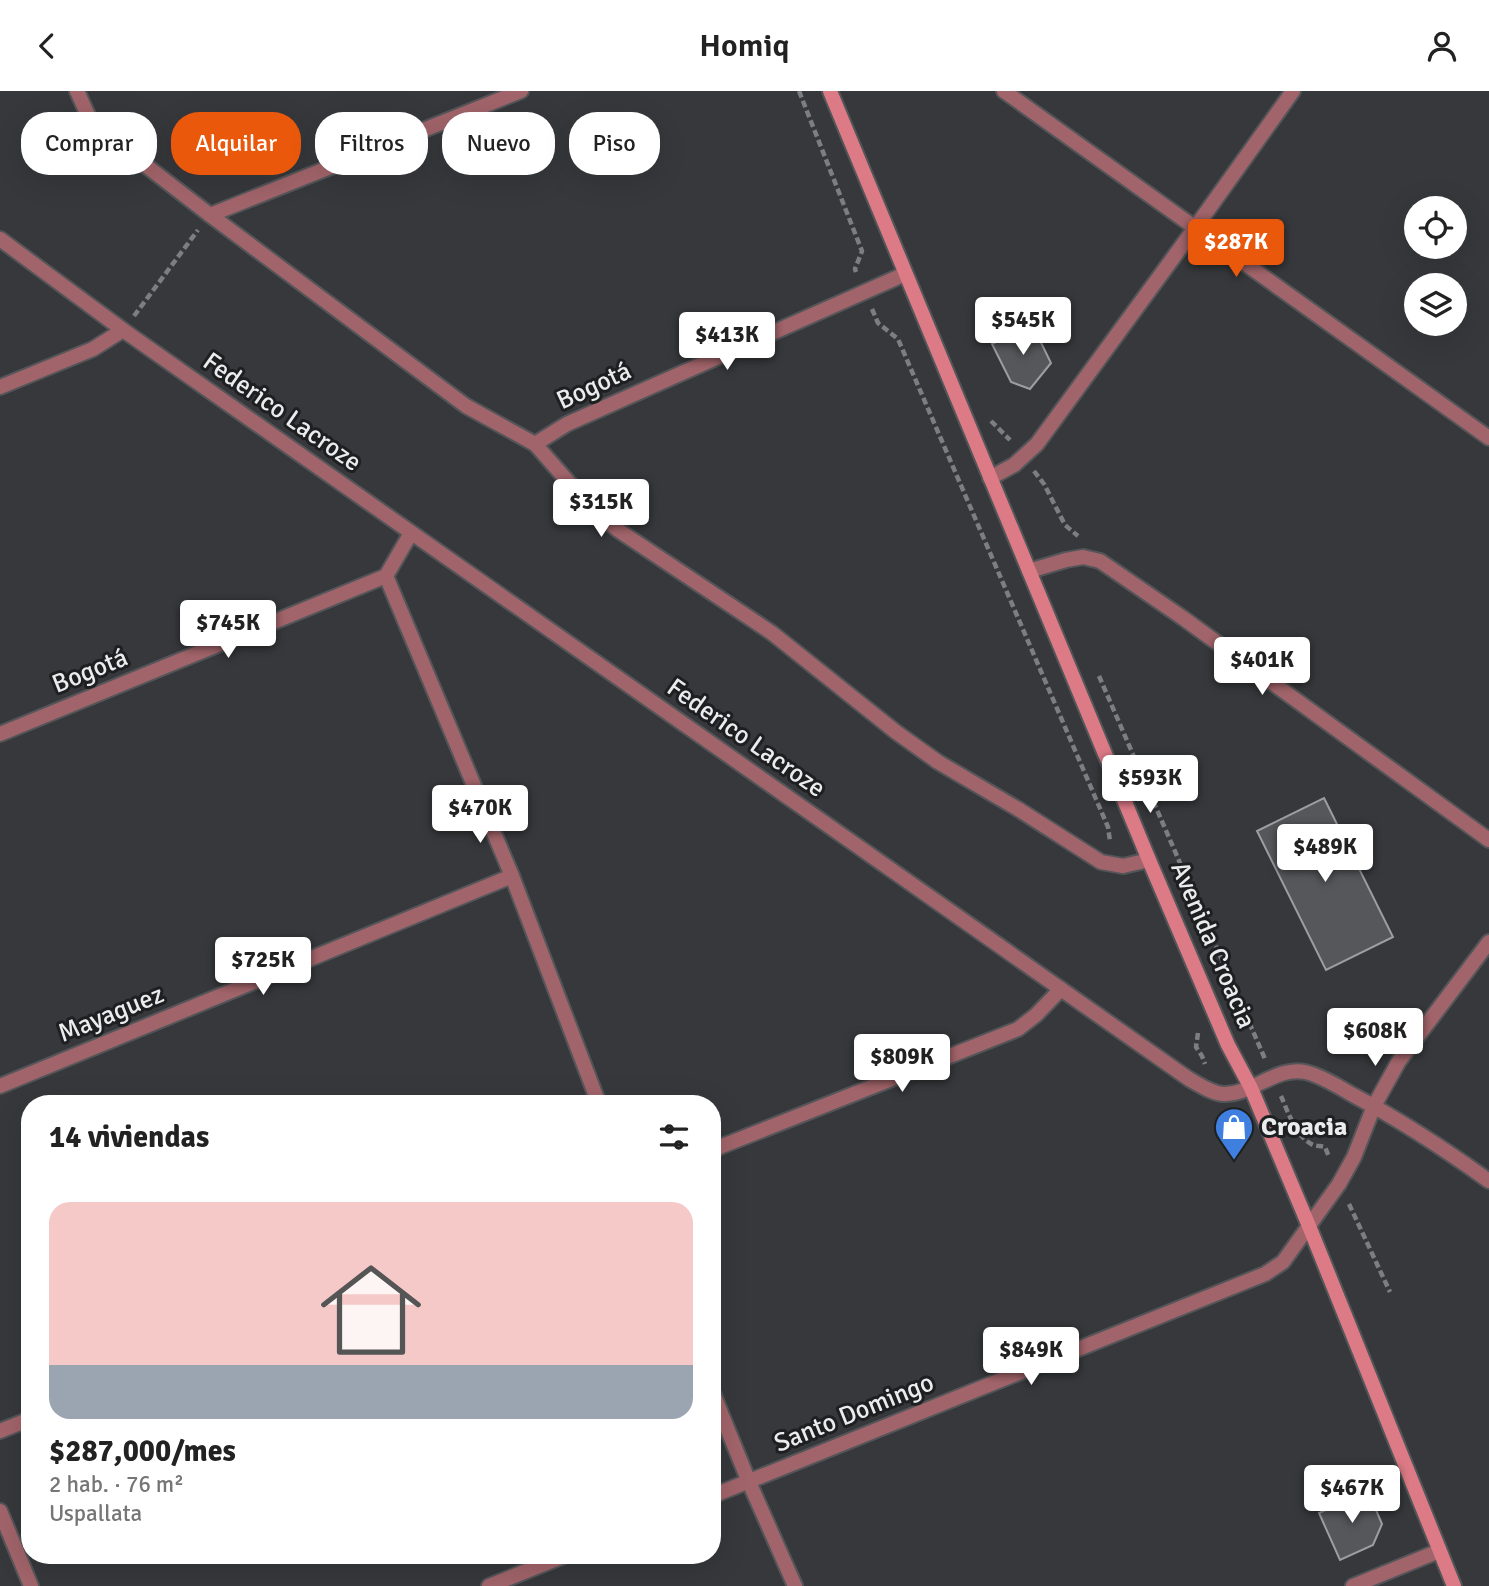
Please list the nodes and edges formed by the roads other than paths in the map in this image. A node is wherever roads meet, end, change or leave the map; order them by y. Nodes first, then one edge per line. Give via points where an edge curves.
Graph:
1 (77, 91) edge
2 (521, 91) edge
3 (830, 91) edge
4 (1004, 91) edge
5 (1293, 91) edge
6 (210, 215) junction
7 (1195, 228) junction
8 (0, 239) edge
9 (905, 274) junction
10 (123, 330) junction
11 (0, 387) edge
12 (1489, 438) edge
13 (535, 444) junction
14 (990, 478) junction
15 (411, 533) junction
16 (1029, 571) junction
17 (386, 576) junction
18 (0, 734) edge
19 (1489, 840) edge
20 (1149, 860) junction
21 (512, 876) junction
22 (1489, 941) edge
23 (1061, 989) junction
24 (0, 1086) edge
25 (1251, 1088) junction
26 (596, 1095) edge
27 (1374, 1106) junction
28 (721, 1146) edge
29 (1489, 1181) edge
30 (1309, 1226) junction
31 (721, 1414) edge
32 (21, 1423) edge
33 (0, 1431) edge
34 (748, 1482) junction
35 (721, 1492) edge
36 (0, 1511) edge
37 (1439, 1551) junction
38 (21, 1562) edge
39 (22, 1564) edge
40 (544, 1564) edge
41 (31, 1586) edge
42 (489, 1586) edge
43 (795, 1586) edge
44 (1353, 1586) edge
45 (1454, 1586) edge

1 - 6 street via 92,124
2 - 6 street
3 - 9 main road, Avenida Croacia
4 - 7 street
5 - 7 street
6 - 13 street via 466,405
7 - 12 street
7 - 14 street via 1037,444 1014,465
8 - 10 street, Federico Lacroze
9 - 13 street, Bogotá via 567,424
9 - 14 main road, Avenida Croacia
10 - 11 street via 93,349
10 - 15 street, Federico Lacroze
13 - 20 street via 593,510 618,530 772,633 927,755 1101,862 1123,866
14 - 16 main road, Avenida Croacia
15 - 17 street
15 - 23 street, Federico Lacroze
16 - 19 street via 1066,559 1100,561
16 - 20 main road, Avenida Croacia
17 - 18 street, Bogotá
17 - 21 street
20 - 25 main road, Avenida Croacia
21 - 24 street, Mayaguez
21 - 26 street
22 - 27 street, Santo Domingo via 1399,1061
23 - 25 street, Federico Lacroze via 1210,1091 1224,1094
23 - 28 street via 1018,1029
25 - 27 street via 1285,1072 1305,1072
25 - 30 main road, Avenida Croacia
27 - 29 street
27 - 30 street, Santo Domingo via 1354,1157
30 - 34 street, Santo Domingo via 1283,1262 1265,1274
30 - 37 main road, Avenida Croacia
31 - 34 street
32 - 33 street
34 - 35 street, Santo Domingo
34 - 43 street
36 - 38 street
37 - 44 street
37 - 45 main road, Avenida Croacia
39 - 41 street
40 - 42 street

